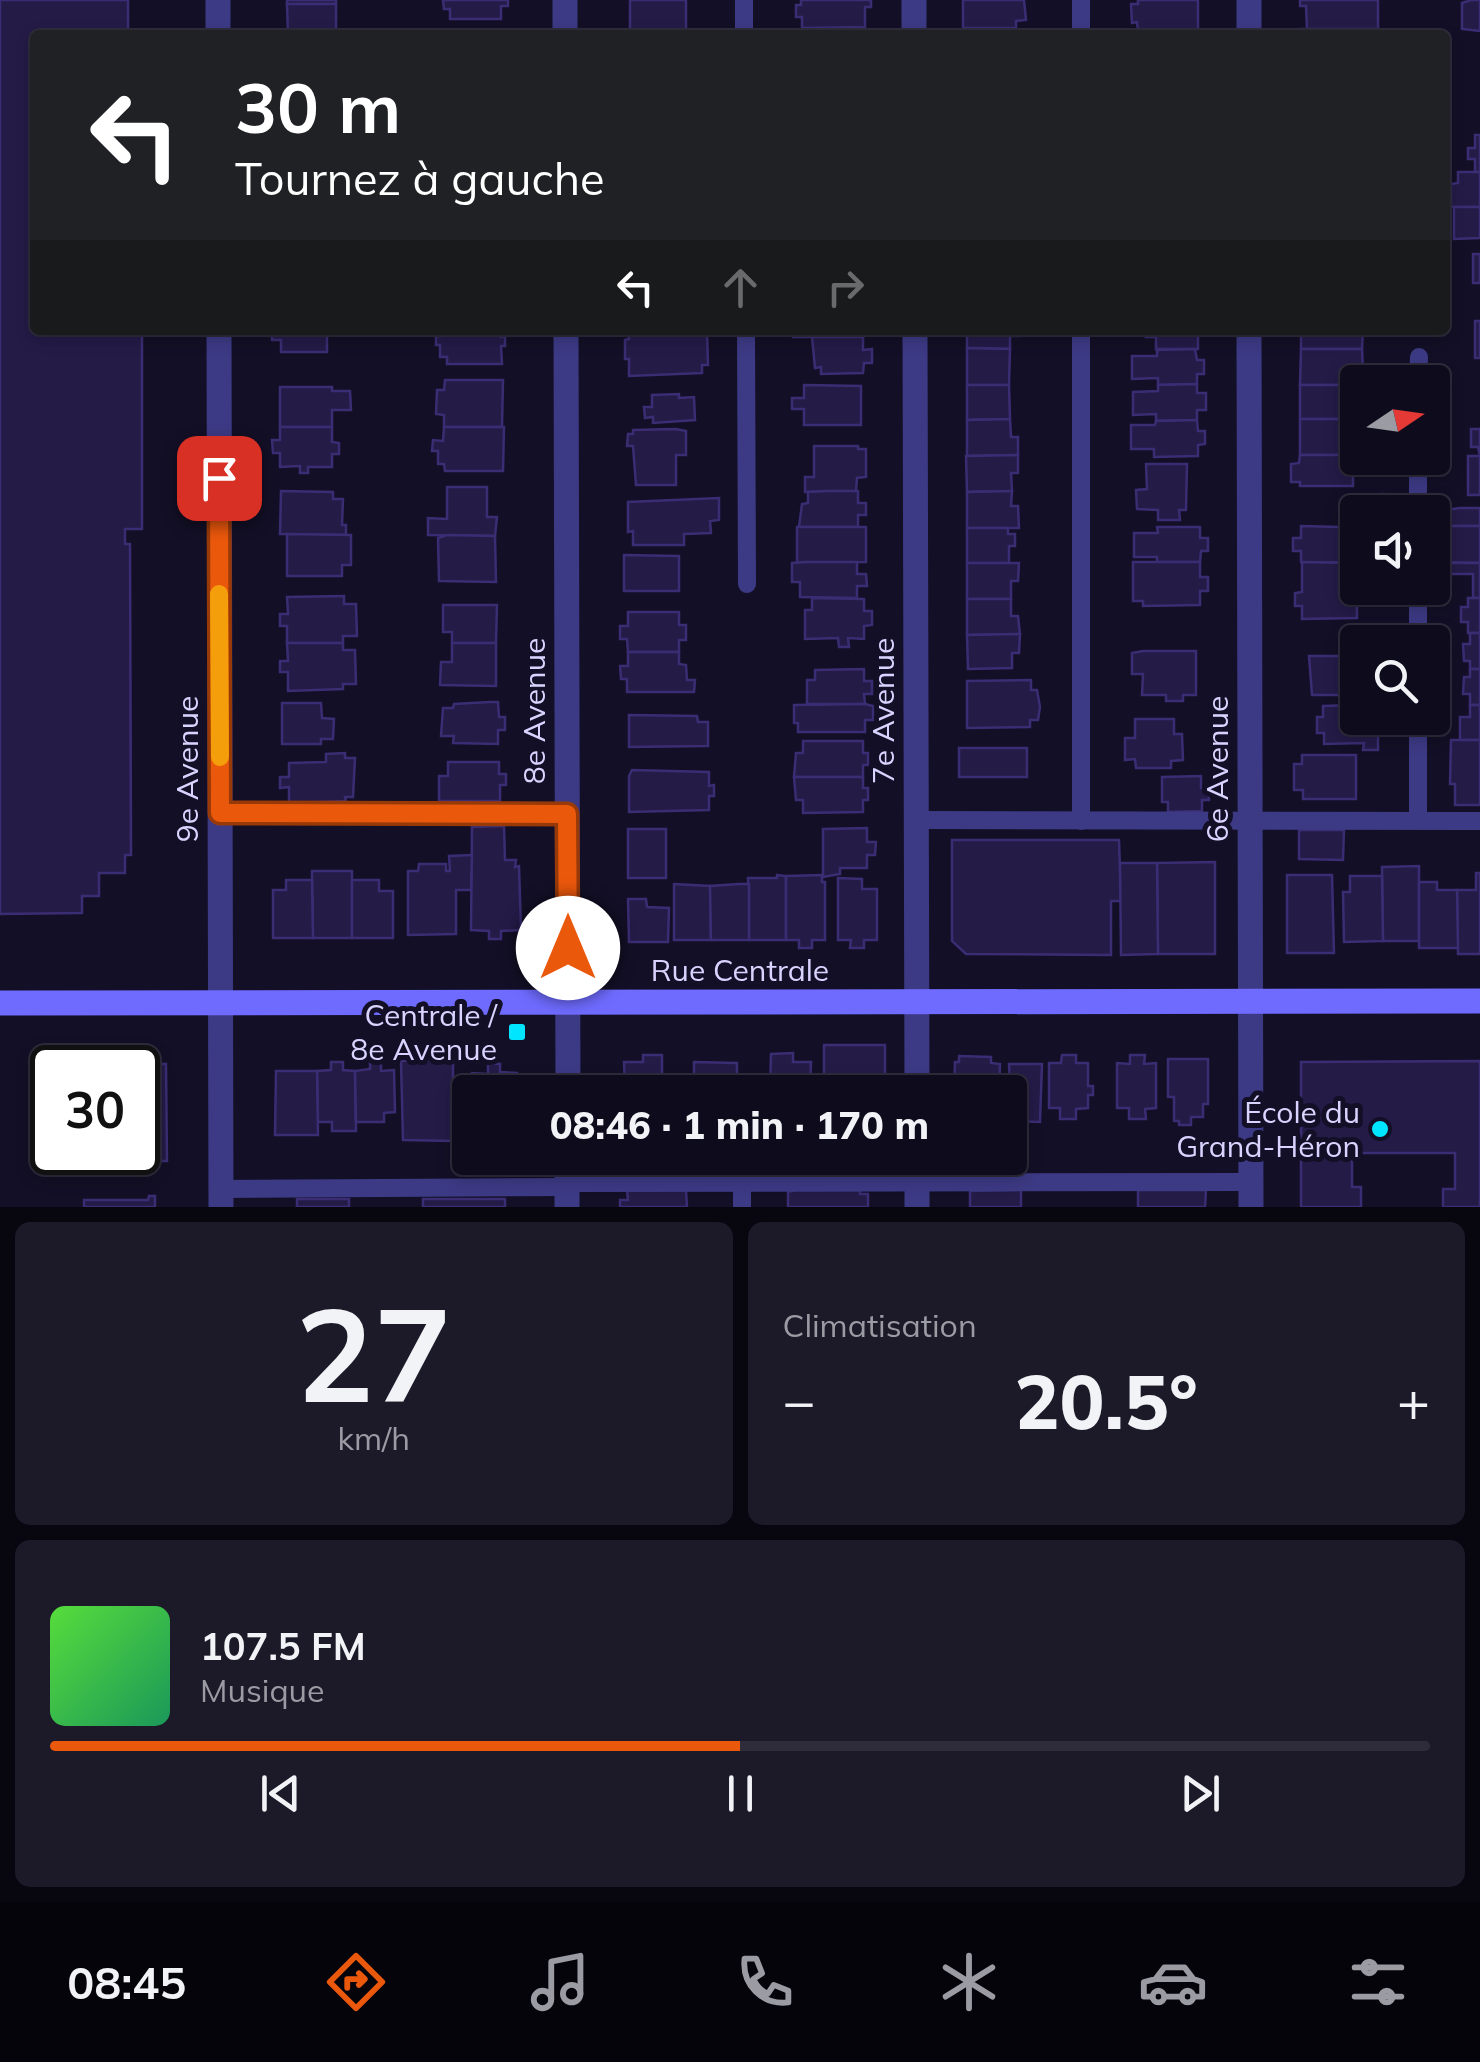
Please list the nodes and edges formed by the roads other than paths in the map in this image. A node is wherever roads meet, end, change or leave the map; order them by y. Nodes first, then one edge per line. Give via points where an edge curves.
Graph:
1 (218, 0) edge
2 (564, 0) edge
3 (744, 0) edge
4 (914, 0) edge
5 (1081, 0) edge
6 (1249, 0) edge
7 (218, 30) edge
8 (565, 30) edge
9 (744, 30) edge
10 (914, 30) edge
11 (1081, 30) edge
12 (1249, 30) edge
13 (219, 335) edge
14 (566, 335) edge
15 (746, 335) edge
16 (915, 335) edge
17 (1081, 335) edge
18 (1249, 335) edge
19 (1418, 357) dead end
20 (1418, 365) edge
21 (747, 584) dead end
22 (1418, 735) edge
23 (220, 813) junction
24 (567, 814) junction
25 (916, 820) junction
26 (1081, 821) junction
27 (1250, 821) junction
28 (1418, 821) junction
29 (1480, 821) edge
30 (1480, 1001) edge
31 (568, 1002) junction
32 (1249, 1002) junction
33 (0, 1003) edge
34 (221, 1004) junction
35 (916, 1004) junction
36 (568, 1075) edge
37 (917, 1075) edge
38 (742, 1182) junction
39 (917, 1182) edge
40 (567, 1184) edge
41 (1250, 1194) edge
42 (221, 1198) edge
43 (742, 1207) edge

1 - 7 street
2 - 8 street
3 - 9 lane
4 - 10 street
5 - 11 lane
6 - 12 street
13 - 23 street, 9e Avenue
14 - 24 street, 8e Avenue
15 - 21 lane
16 - 25 street, 7e Avenue
17 - 26 lane
18 - 27 street, 6e Avenue
19 - 20 lane
22 - 28 lane
23 - 24 lane
23 - 34 street, 9e Avenue
24 - 31 street, 8e Avenue
25 - 26 lane
25 - 35 street, 7e Avenue
26 - 27 lane
27 - 28 lane
27 - 32 street, 6e Avenue
28 - 29 lane
30 - 32 street, Rue Centrale
31 - 34 street, Rue Centrale
31 - 35 street, Rue Centrale
31 - 36 street, 8e Avenue
32 - 35 street, Rue Centrale
32 - 41 street, 6e Avenue
33 - 34 street, Rue Centrale
34 - 42 street, 9e Avenue
35 - 37 street, 7e Avenue
38 - 39 lane
38 - 40 lane
38 - 43 lane
39 - 41 lane
40 - 42 lane

